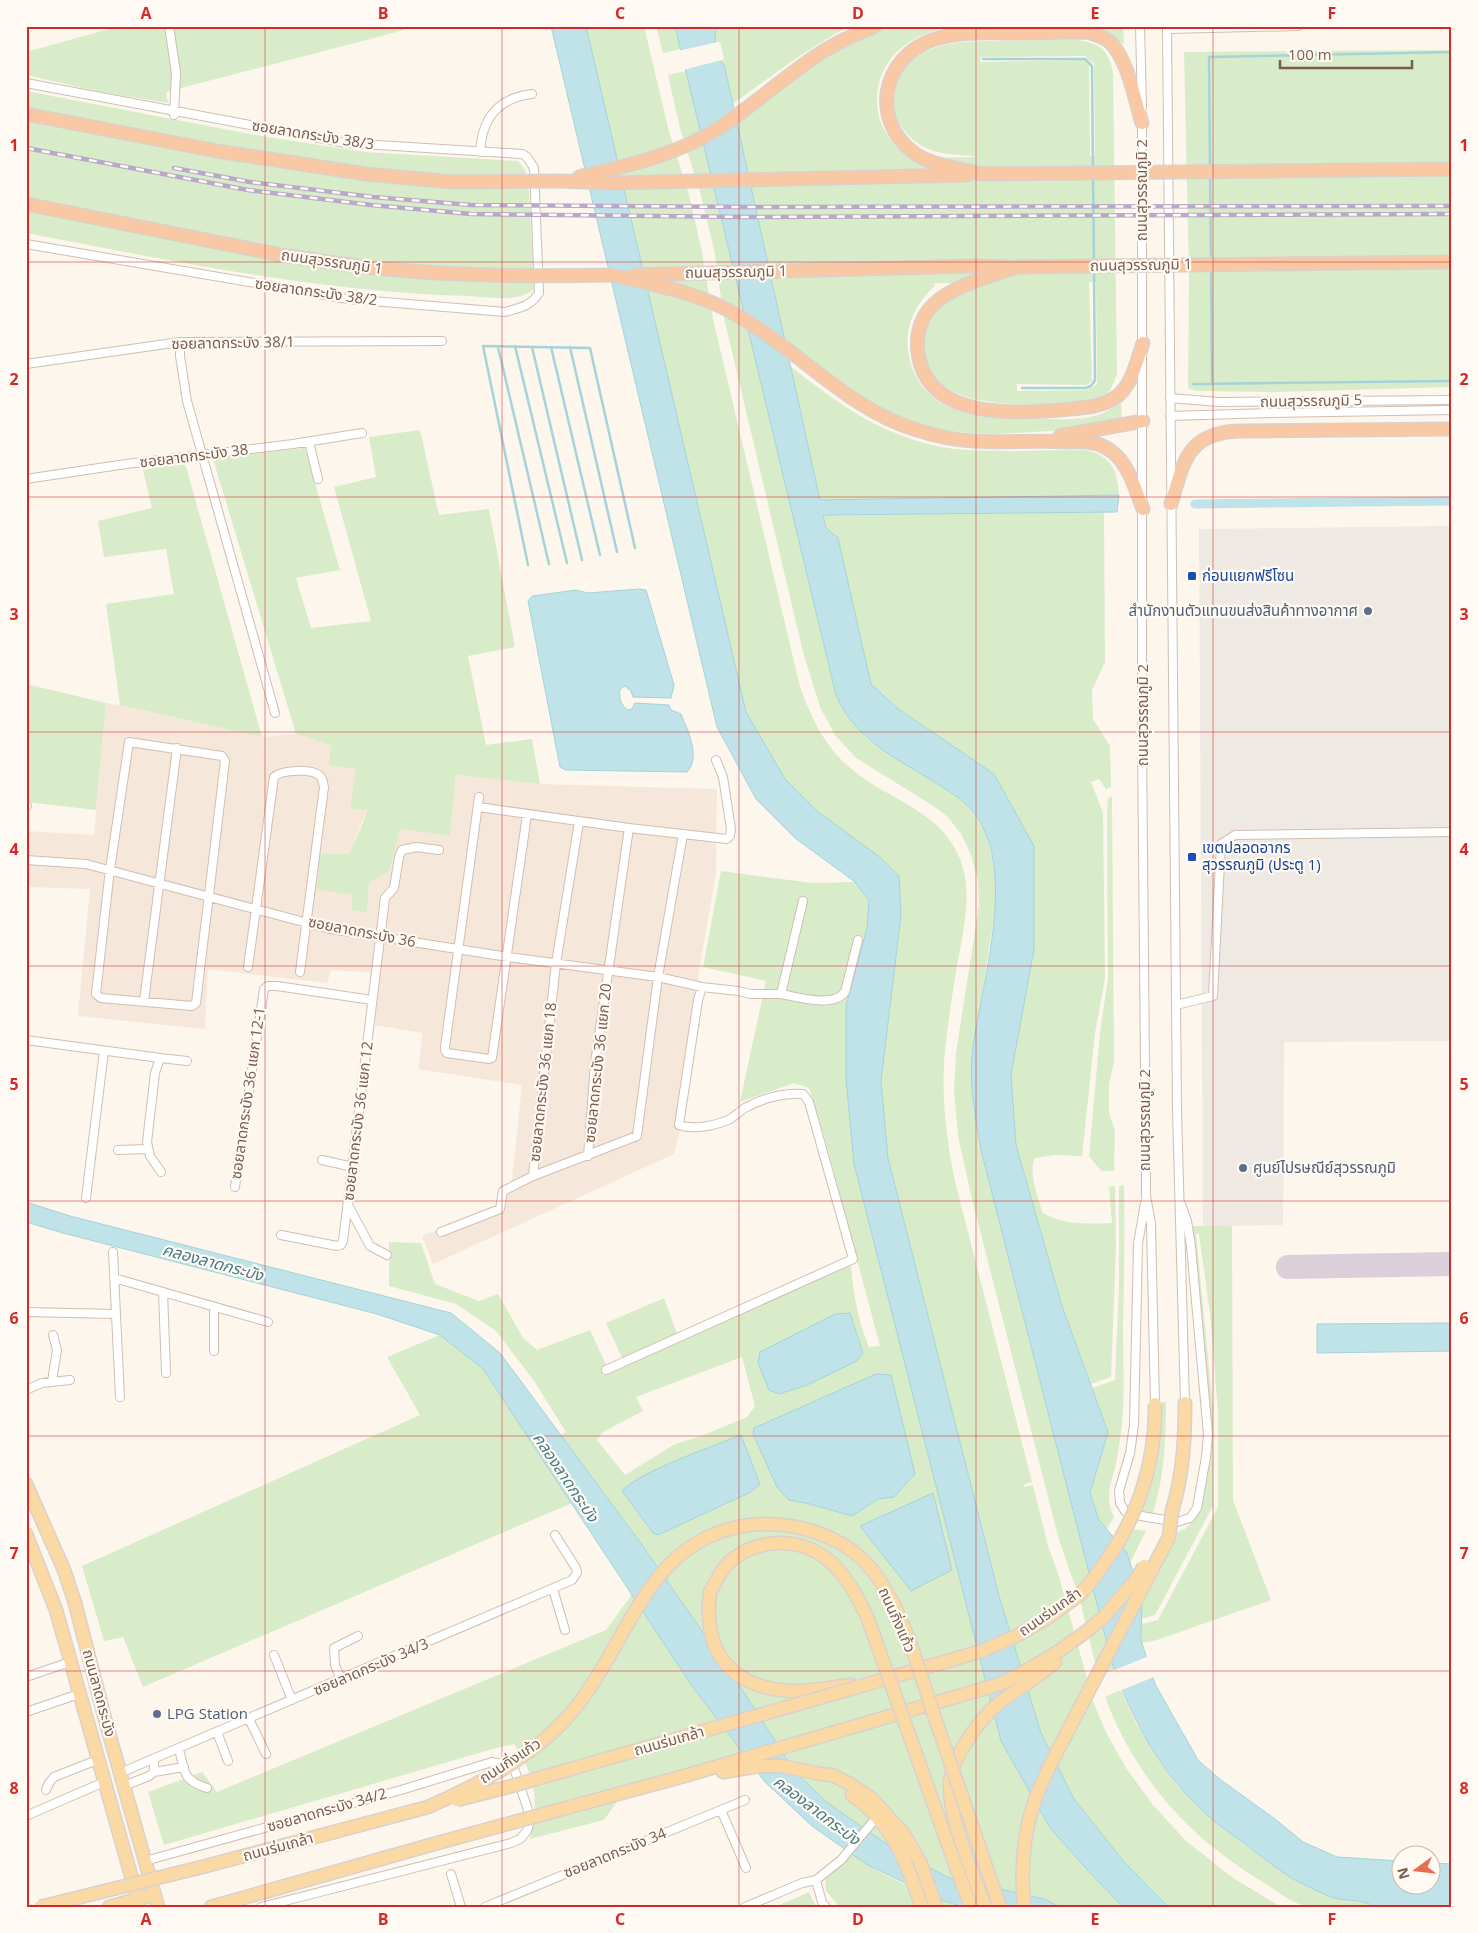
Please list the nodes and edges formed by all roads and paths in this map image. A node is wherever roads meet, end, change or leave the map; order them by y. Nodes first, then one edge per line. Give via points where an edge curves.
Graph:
1 (169, 26) edge
2 (875, 26) edge
3 (1140, 26) edge
4 (1298, 26) edge
5 (1167, 27) edge
6 (26, 83) edge
7 (532, 94) dead end
8 (174, 113) junction
9 (26, 114) edge
10 (1142, 123) junction
11 (480, 152) junction
12 (1452, 169) edge
13 (982, 174) junction
14 (560, 181) junction
15 (26, 204) edge
16 (536, 231) joint
17 (26, 244) edge
18 (1452, 262) edge
19 (1016, 267) junction
20 (612, 275) junction
21 (442, 341) dead end
22 (180, 342) junction
23 (1142, 343) junction
24 (26, 364) edge
25 (1170, 398) junction
26 (1452, 400) edge
27 (1452, 410) edge
28 (1170, 416) junction
29 (1143, 421) junction
30 (1452, 428) edge
31 (362, 433) dead end
32 (1035, 440) junction
33 (309, 442) junction
34 (201, 455) junction
35 (26, 478) edge
36 (318, 478) dead end
37 (1172, 504) junction
38 (1143, 509) junction
39 (275, 713) dead end
40 (177, 748) junction
41 (716, 760) dead end
42 (479, 797) dead end
43 (478, 807) junction
44 (527, 815) junction
45 (579, 822) junction
46 (629, 828) junction
47 (1452, 832) edge
48 (683, 834) junction
49 (439, 850) dead end
50 (26, 860) edge
51 (110, 869) junction
52 (160, 883) junction
53 (208, 896) junction
54 (803, 901) dead end
55 (258, 908) junction
56 (306, 922) junction
57 (381, 936) junction
58 (858, 940) dead end
59 (458, 949) junction
60 (508, 957) junction
61 (556, 963) junction
62 (248, 967) dead end
63 (608, 970) junction
64 (300, 972) dead end
65 (658, 977) junction
66 (702, 987) junction
67 (781, 994) junction
68 (372, 1000) junction
69 (144, 1001) junction
70 (1176, 1005) junction
71 (26, 1040) edge
72 (104, 1051) junction
73 (160, 1058) junction
74 (187, 1061) dead end
75 (147, 1149) junction
76 (118, 1150) dead end
77 (588, 1156) junction
78 (322, 1160) dead end
79 (353, 1167) junction
80 (161, 1172) dead end
81 (533, 1176) junction
82 (235, 1186) dead end
83 (1178, 1195) junction
84 (1146, 1196) junction
85 (86, 1198) dead end
86 (348, 1204) junction
87 (441, 1232) dead end
88 (281, 1235) dead end
89 (113, 1252) dead end
90 (387, 1255) dead end
91 (114, 1278) junction
92 (163, 1292) junction
93 (214, 1307) junction
94 (26, 1312) edge
95 (116, 1314) junction
96 (268, 1322) dead end
97 (54, 1335) dead end
98 (214, 1351) dead end
99 (606, 1370) dead end
100 (166, 1373) dead end
101 (70, 1380) dead end
102 (52, 1381) junction
103 (26, 1390) edge
104 (120, 1397) dead end
105 (1185, 1403) joint
106 (1155, 1404) joint
107 (26, 1484) edge
108 (1172, 1510) junction
109 (26, 1534) edge
110 (555, 1535) dead end
111 (552, 1589) junction
112 (75, 1603) junction
113 (56, 1610) junction
114 (565, 1630) dead end
115 (358, 1636) dead end
116 (1076, 1641) junction
117 (274, 1655) dead end
118 (70, 1662) junction
119 (26, 1677) edge
120 (341, 1679) junction
121 (875, 1682) junction
122 (79, 1694) junction
123 (292, 1700) junction
124 (26, 1712) edge
125 (249, 1718) junction
126 (217, 1732) junction
127 (179, 1749) junction
128 (266, 1754) dead end
129 (98, 1760) junction
130 (154, 1760) junction
131 (228, 1760) dead end
132 (184, 1767) junction
133 (154, 1772) junction
134 (120, 1774) junction
135 (821, 1774) junction
136 (688, 1775) junction
137 (104, 1782) junction
138 (124, 1786) junction
139 (207, 1788) dead end
140 (46, 1790) dead end
141 (745, 1800) dead end
142 (428, 1807) junction
143 (721, 1810) junction
144 (26, 1816) edge
145 (871, 1824) dead end
146 (145, 1861) junction
147 (955, 1864) junction
148 (746, 1868) dead end
149 (451, 1874) dead end
150 (816, 1880) junction
151 (139, 1903) edge
152 (156, 1903) edge
153 (40, 1907) edge
154 (109, 1907) edge
155 (210, 1907) edge
156 (261, 1907) edge
157 (461, 1907) edge
158 (485, 1907) edge
159 (745, 1907) edge
160 (826, 1907) edge
161 (922, 1907) edge
162 (936, 1907) edge
163 (962, 1907) edge
164 (971, 1907) edge
165 (985, 1907) edge
166 (1000, 1907) edge
167 (1024, 1907) edge

1 - 8 street via 176,73
2 - 14 highway via 826,50 719,128 692,143 662,156
3 - 10 street, ถนนสุวรรณภูมิ 2
4 - 5 street
5 - 25 street, ถนนสุวรรณภูมิ 2
6 - 8 street, ซอยลาดกระบัง 38/3
7 - 11 street via 509,99 491,116 481,135
8 - 11 street, ซอยลาดกระบัง 38/3 via 346,143
9 - 14 highway, bridge via 347,172 452,182
10 - 13 highway via 1122,61 1110,42 1088,32 957,34 933,40 901,60 893,71 888,87 890,122 898,138 914,153
10 - 23 street, ถนนสุวรรณภูมิ 2
11 - 16 street, ซอยลาดกระบัง 38/3 via 522,154 531,161
12 - 13 highway, bridge
13 - 14 highway via 611,183
15 - 20 highway, ถนนสุวรรณภูมิ 1, bridge via 281,255 356,266 465,274
16 - 17 street, ซอยลาดกระบัง 38/2 via 539,294 528,305 505,312 348,299
18 - 19 highway, ถนนสุวรรณภูมิ 1, bridge
19 - 20 highway, ถนนสุวรรณภูมิ 1
19 - 23 highway via 952,292 934,303 923,319 917,340 919,361 927,378 941,394 959,404 996,412 1026,413 1094,406 1118,397 1132,374
20 - 32 highway via 674,289 723,307 768,334 848,396 898,425 931,435 970,441
21 - 22 street, ซอยลาดกระบัง 38/1
22 - 24 street, ซอยลาดกระบัง 38/1
22 - 34 street via 187,402
23 - 29 street, ถนนสุวรรณภูมิ 2
25 - 26 street, ถนนสุวรรณภูมิ 5 via 1219,402
25 - 28 street, ถนนสุวรรณภูมิ 2
27 - 28 street, ถนนสุวรรณภูมิ 5
28 - 37 street, ถนนสุวรรณภูมิ 2
29 - 32 highway
29 - 38 street, ถนนสุวรรณภูมิ 2
30 - 37 highway via 1213,434 1192,449 1180,474
31 - 33 street, ซอยลาดกระบัง 38
32 - 38 highway via 1094,443 1105,447 1122,462
33 - 34 street, ซอยลาดกระบัง 38
33 - 36 street
34 - 35 street, ซอยลาดกระบัง 38
34 - 39 street
37 - 70 street, ถนนสุวรรณภูมิ 2
38 - 84 street, ถนนสุวรรณภูมิ 2
40 - 51 street via 129,742
40 - 52 street
40 - 53 street via 222,756 225,760
41 - 48 street via 723,777 730,836 719,839
42 - 43 street
43 - 44 street
43 - 59 street
44 - 45 street
44 - 60 street
45 - 46 street
45 - 61 street, ซอยลาดกระบัง 36 แยก 18
46 - 48 street
46 - 63 street, ซอยลาดกระบัง 36 แยก 20
47 - 70 street via 1236,835 1221,844 1213,996
48 - 65 street
49 - 57 street, ซอยลาดกระบัง 36 แยก 12 via 416,846 400,853 394,888 385,898
50 - 51 street, ซอยลาดกระบัง 36 via 75,862
51 - 52 street, ซอยลาดกระบัง 36
51 - 69 street via 96,994 101,998
52 - 53 street, ซอยลาดกระบัง 36
52 - 69 street
53 - 55 street, ซอยลาดกระบัง 36
53 - 69 street via 196,1003 187,1006
54 - 67 street
55 - 56 street, ซอยลาดกระบัง 36
55 - 56 street via 274,777 281,772 317,774 324,787
55 - 62 street
56 - 57 street, ซอยลาดกระบัง 36
56 - 64 street
57 - 59 street, ซอยลาดกระบัง 36
57 - 68 street, ซอยลาดกระบัง 36 แยก 12
58 - 67 street, ซอยลาดกระบัง 36 via 841,997 828,1001
59 - 60 street, ซอยลาดกระบัง 36
59 - 60 street via 444,1050 489,1060 492,1058
60 - 61 street, ซอยลาดกระบัง 36
61 - 63 street, ซอยลาดกระบัง 36
61 - 81 street, ซอยลาดกระบัง 36 แยก 18
63 - 65 street, ซอยลาดกระบัง 36
63 - 77 street, ซอยลาดกระบัง 36 แยก 20
65 - 66 street, ซอยลาดกระบัง 36
65 - 77 street via 637,1136
66 - 67 street, ซอยลาดกระบัง 36 via 763,996
66 - 99 street via 679,1124 688,1128 712,1124 728,1120 767,1098 803,1094 810,1102 854,1259
68 - 79 street, ซอยลาดกระบัง 36 แยก 12
68 - 82 street, ซอยลาดกระบัง 36 แยก 12-1 via 277,986 264,989
70 - 83 street, ถนนสุวรรณภูมิ 2
71 - 72 street
72 - 73 street
72 - 85 street
73 - 74 street
73 - 75 street via 155,1073
75 - 76 street
75 - 80 street
77 - 81 street
78 - 79 street
79 - 86 street, ซอยลาดกระบัง 36 แยก 12
81 - 87 street, ซอยลาดกระบัง 36 แยก 18 via 503,1191 500,1209
83 - 84 street via 1189,1233 1208,1434 1197,1508 1190,1518 1176,1522 1129,1514 1119,1499 1134,1425 1138,1244
83 - 105 street, ถนนสุวรรณภูมิ 2
84 - 106 street, ถนนสุวรรณภูมิ 2 via 1151,1224
86 - 88 street, ซอยลาดกระบัง 36 แยก 12 via 341,1245
86 - 90 street via 370,1246
89 - 91 street
91 - 92 street
91 - 95 street
92 - 93 street
92 - 100 street
93 - 96 street
93 - 98 street
94 - 95 street
95 - 104 street
97 - 102 street via 57,1350
101 - 102 street
102 - 103 street
105 - 108 main road via 1183,1465
106 - 121 main road, ถนนร่มเกล้า, bridge via 1152,1452 1136,1507 1119,1543 1078,1595 1044,1620 982,1652
107 - 112 main road, ถนนลาดกระบัง
108 - 116 main road, bridge via 1137,1578 1103,1618
108 - 167 main road, bridge via 1168,1537 1033,1804 1022,1884
109 - 113 main road, ถนนลาดกระบัง
110 - 111 street, ซอยลาดกระบัง 34/3 via 577,1573 572,1580
111 - 114 street
111 - 120 street, ซอยลาดกระบัง 34/3
112 - 113 main road
112 - 134 main road, ถนนลาดกระบัง
113 - 118 main road, ถนนลาดกระบัง
115 - 120 street via 334,1648 335,1665
116 - 136 main road, bridge via 1000,1684
116 - 165 main road, bridge via 1049,1667 993,1709 969,1739 954,1767 950,1782 951,1801
117 - 123 street
118 - 119 street
118 - 122 main road, ถนนลาดกระบัง
120 - 123 street, ซอยลาดกระบัง 34/3
121 - 142 main road, ถนนร่มเกล้า, bridge
121 - 147 main road, bridge via 792,1691 766,1688 742,1679 722,1660 711,1637 710,1592 721,1572 734,1558 751,1549 770,1543 790,1543 828,1559 843,1577 858,1597 868,1619
122 - 124 street
122 - 129 main road, ถนนลาดกระบัง
123 - 125 street, ซอยลาดกระบัง 34/3
125 - 126 street, ซอยลาดกระบัง 34/3
125 - 128 street
126 - 127 street, ซอยลาดกระบัง 34/3
126 - 131 street
127 - 130 street, ซอยลาดกระบัง 34/3
127 - 132 street
129 - 137 main road, ถนนลาดกระบัง
129 - 140 street via 54,1777
130 - 133 street
130 - 134 street, ซอยลาดกระบัง 34/3
132 - 133 street
132 - 139 street via 193,1784
133 - 138 street
134 - 138 main road, ถนนลาดกระบัง
135 - 136 main road via 782,1766 759,1766
135 - 161 main road via 864,1804 894,1837
135 - 162 main road via 832,1775 850,1784 872,1799 895,1823 912,1847
136 - 155 main road, bridge
137 - 144 street
137 - 151 main road, ถนนลาดกระบัง
138 - 146 main road, ถนนลาดกระบัง
141 - 143 street, ซอยลาดกระบัง 34
142 - 153 main road, ถนนร่มเกล้า, bridge
142 - 166 main road, ถนนกิ่งแก้ว, bridge via 497,1774 542,1742 588,1692 652,1587 687,1548 732,1528 757,1524 788,1525 836,1541 860,1557 881,1582 906,1633
143 - 148 street
143 - 158 street, ซอยลาดกระบัง 34
145 - 150 street via 841,1860
146 - 152 main road, ถนนลาดกระบัง
146 - 156 street, ซอยลาดกระบัง 34/2 via 492,1762 509,1765 516,1771 529,1813 527,1831 520,1839
147 - 163 main road
147 - 164 main road
149 - 157 street
150 - 159 street
150 - 160 street
151 - 152 main road
151 - 154 main road

